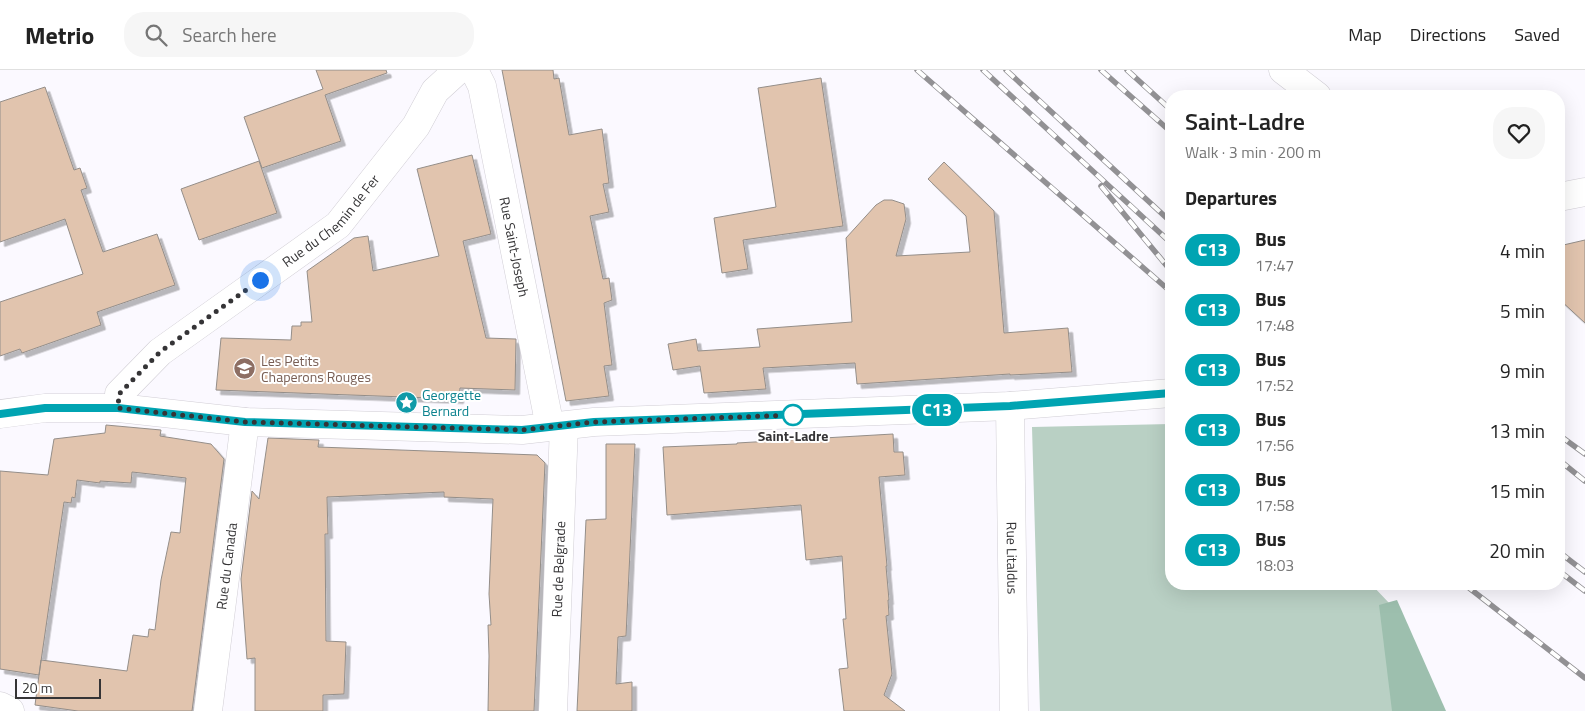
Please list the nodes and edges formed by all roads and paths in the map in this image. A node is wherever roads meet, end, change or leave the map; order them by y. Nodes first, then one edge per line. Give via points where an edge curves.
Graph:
1 (458, 70) edge
2 (474, 70) edge
3 (1283, 70) edge
4 (1309, 90) edge
5 (1585, 192) edge
6 (1565, 196) edge
7 (1165, 393) edge
8 (1010, 406) junction
9 (118, 408) junction
10 (0, 414) edge
11 (245, 422) junction
12 (557, 426) junction
13 (0, 706) edge
14 (10, 711) edge
15 (208, 711) edge
16 (553, 711) edge
17 (1014, 711) edge

1 - 9 street, Rue du Chemin de Fer via 435,91 416,126 338,225 160,352 119,394
2 - 12 street, Rue Saint-Joseph via 482,86
3 - 4 street
5 - 6 street
7 - 8 street
8 - 12 street
8 - 17 street, Rue Litaldus
9 - 10 street via 45,408
9 - 11 street
11 - 12 street via 522,430
11 - 15 street, Rue du Canada
12 - 16 street, Rue de Belgrade
13 - 14 street

